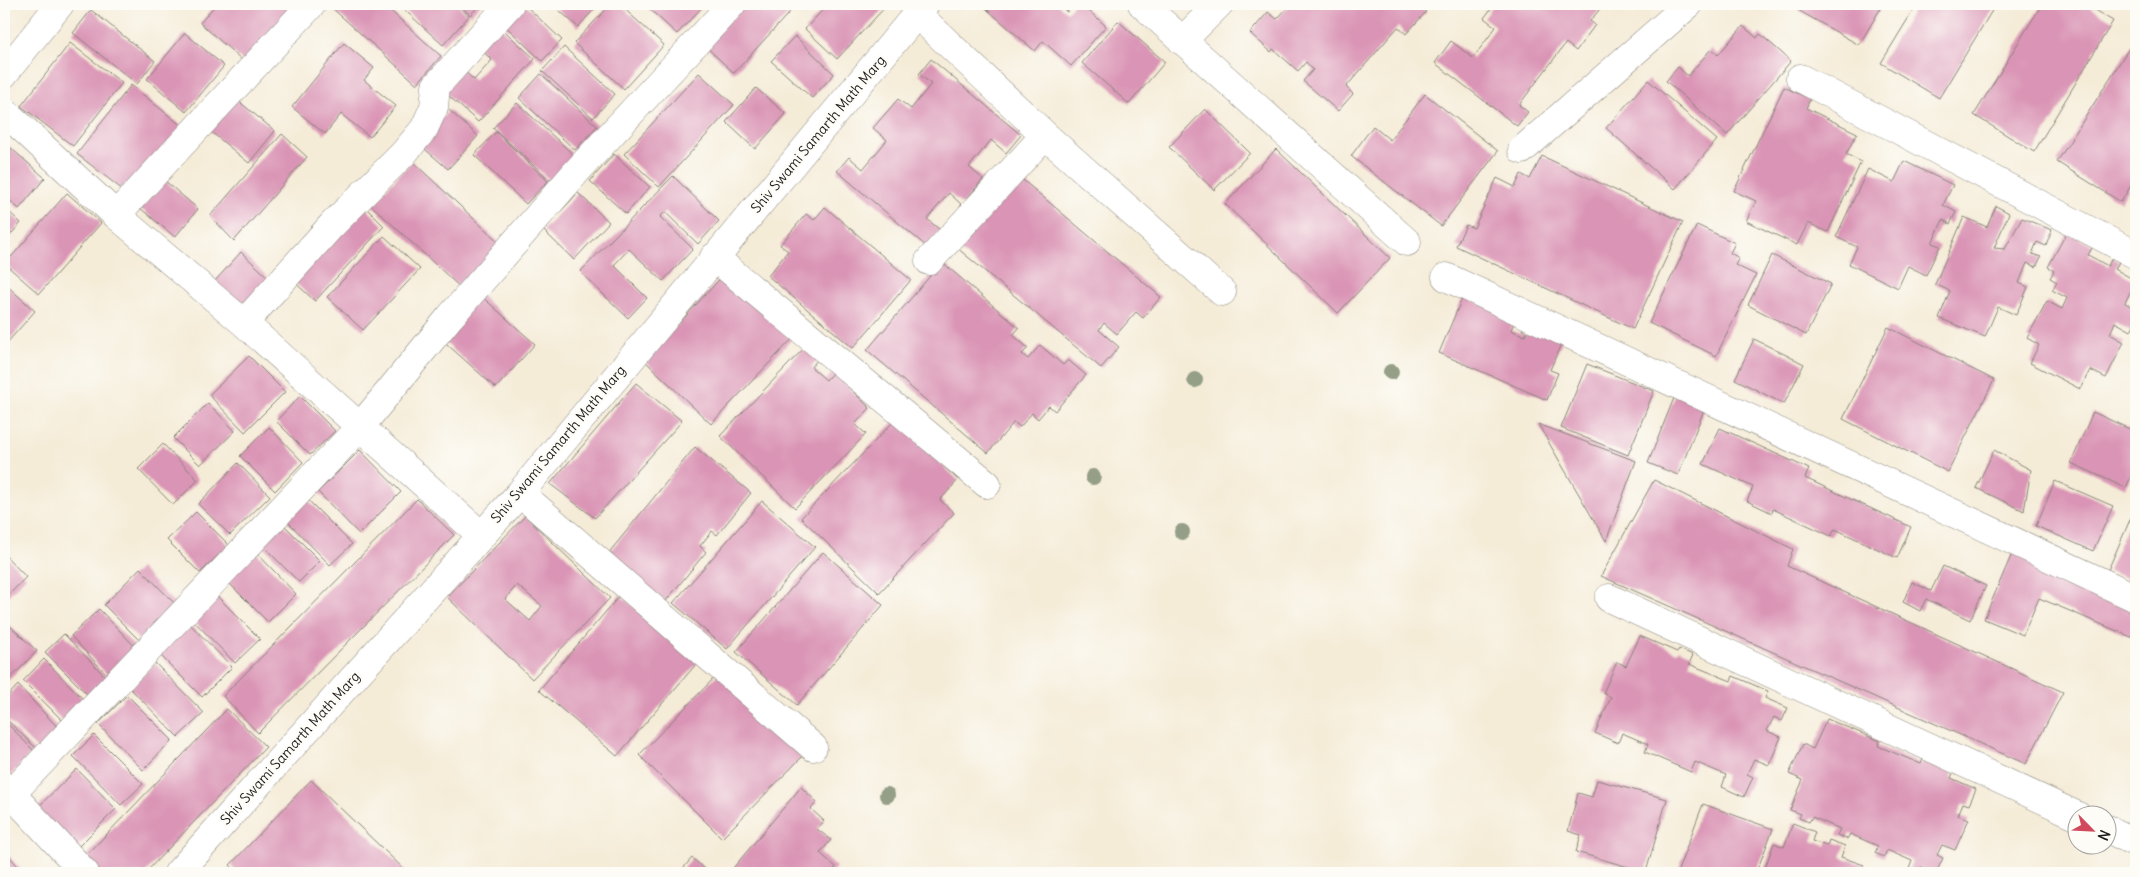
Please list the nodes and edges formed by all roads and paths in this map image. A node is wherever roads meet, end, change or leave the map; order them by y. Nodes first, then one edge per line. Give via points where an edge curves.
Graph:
1 (60, 4) edge
2 (312, 4) edge
3 (510, 4) edge
4 (732, 4) edge
5 (1142, 4) edge
6 (1218, 4) edge
7 (1689, 4) edge
8 (921, 9) edge
9 (1182, 41) junction
10 (4, 74) edge
11 (1800, 78) dead end
12 (4, 111) edge
13 (1045, 135) junction
14 (1522, 150) dead end
15 (116, 215) junction
16 (1407, 242) dead end
17 (2136, 255) edge
18 (714, 257) junction
19 (929, 261) dead end
20 (1446, 277) dead end
21 (1222, 292) dead end
22 (244, 323) junction
23 (360, 427) junction
24 (987, 484) dead end
25 (520, 493) junction
26 (481, 535) junction
27 (1609, 598) dead end
28 (2136, 598) edge
29 (813, 746) dead end
30 (8, 790) edge
31 (2068, 811) edge
32 (2118, 835) edge
33 (2136, 843) edge
34 (86, 873) edge
35 (178, 873) edge

1 - 10 street
2 - 15 street
3 - 22 street via 436,86 434,107 419,135
4 - 23 street via 577,171
5 - 9 street
6 - 9 street
7 - 14 street
8 - 13 street
8 - 18 street, Shiv Swami Samarth Math Marg
9 - 16 street
11 - 17 street
12 - 15 street
13 - 19 street
13 - 21 street
15 - 22 street
18 - 24 street
18 - 25 street, Shiv Swami Samarth Math Marg
20 - 28 street
22 - 23 street
23 - 26 street
23 - 30 street
25 - 26 street, Shiv Swami Samarth Math Marg
25 - 29 street
26 - 35 street, Shiv Swami Samarth Math Marg
27 - 31 street
30 - 34 street
32 - 33 street

